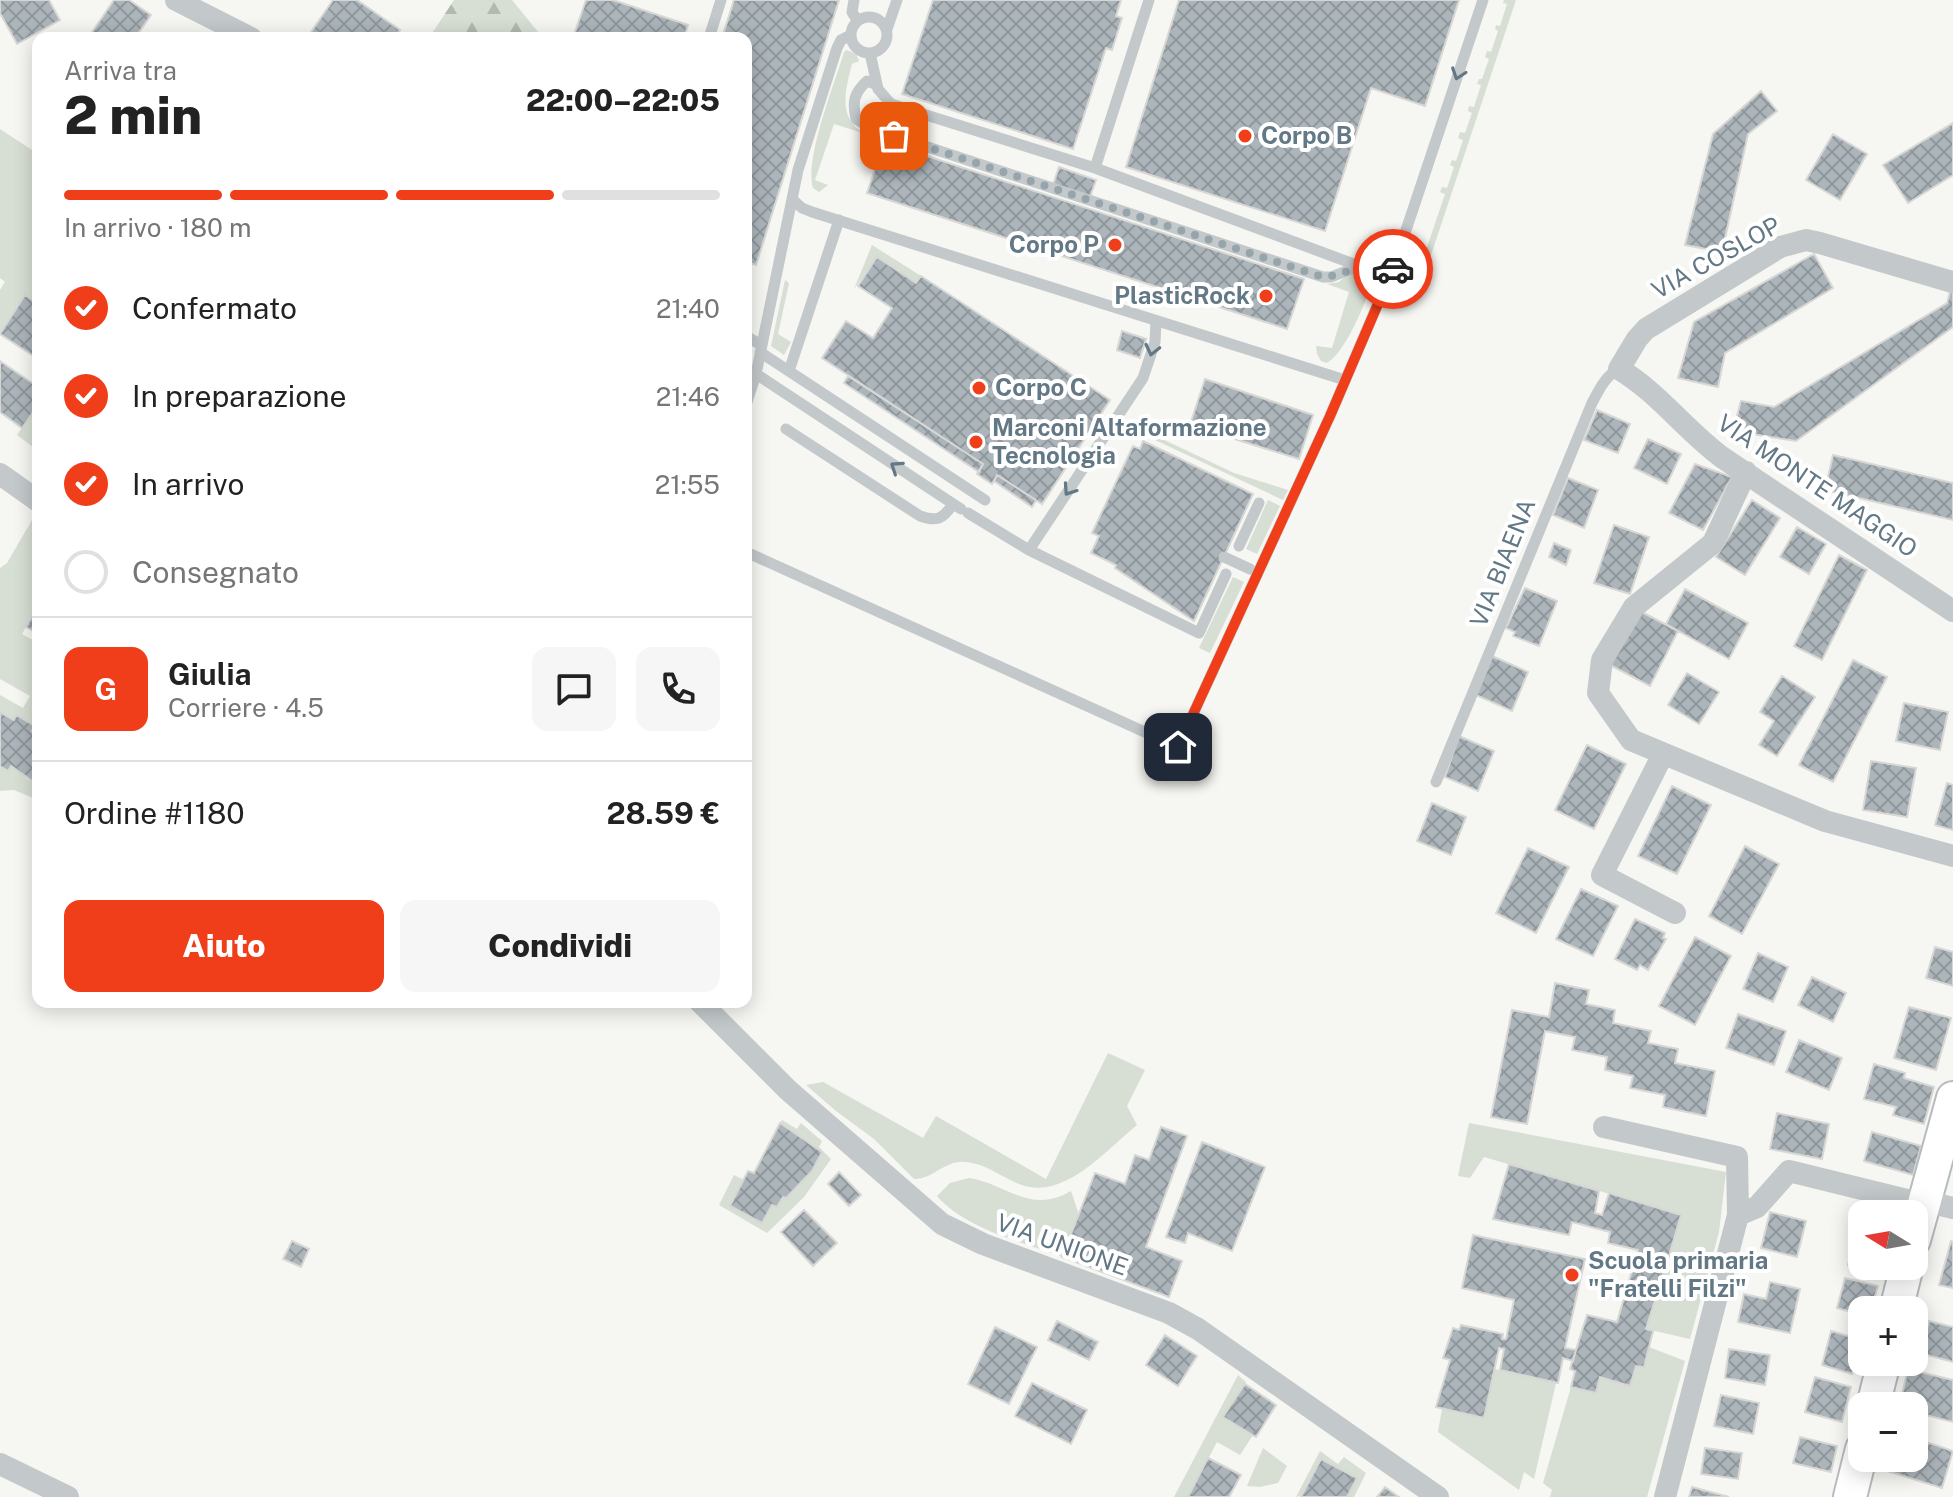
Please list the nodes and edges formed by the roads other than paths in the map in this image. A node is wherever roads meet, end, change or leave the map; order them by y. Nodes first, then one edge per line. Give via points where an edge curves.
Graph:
1 (176, 0) edge
2 (721, 0) edge
3 (854, 0) edge
4 (897, 0) edge
5 (1149, 0) edge
6 (1483, 0) edge
7 (857, 20) junction
8 (887, 29) junction
9 (239, 32) edge
10 (711, 32) edge
11 (851, 35) junction
12 (870, 53) junction
13 (877, 85) junction
14 (1095, 168) junction
15 (792, 199) junction
16 (839, 220) junction
17 (1359, 266) junction
18 (1394, 266) junction
19 (1952, 282) edge
20 (1156, 321) junction
21 (1203, 336) junction
22 (752, 341) edge
23 (761, 348) junction
24 (1198, 350) dead end
25 (1619, 369) junction
26 (789, 371) junction
27 (756, 374) junction
28 (1345, 380) junction
29 (752, 386) edge
30 (786, 429) dead end
31 (1746, 472) junction
32 (0, 474) edge
33 (32, 497) edge
34 (985, 500) dead end
35 (1259, 503) dead end
36 (961, 509) junction
37 (1239, 546) dead end
38 (1029, 550) junction
39 (752, 555) edge
40 (1224, 557) dead end
41 (1254, 571) junction
42 (1226, 574) dead end
43 (1953, 611) edge
44 (1663, 754) junction
45 (1436, 782) dead end
46 (1953, 856) edge
47 (1675, 913) dead end
48 (706, 1008) edge
49 (1953, 1098) edge
50 (1604, 1127) dead end
51 (1933, 1204) edge
52 (1738, 1215) junction
53 (0, 1464) edge
54 (1856, 1472) edge
55 (68, 1497) edge
56 (1438, 1497) edge
57 (1665, 1497) edge
58 (1850, 1497) edge

1 - 9 street
2 - 10 lane
3 - 7 lane
4 - 8 lane
5 - 14 lane
6 -> 18 lane
7 - 8 lane via 873,17
7 - 11 lane
8 - 12 lane via 881,51
11 - 12 lane via 856,46
11 - 15 lane via 837,48
12 - 13 lane
13 - 14 lane via 891,104
13 - 17 lane via 867,81 854,98 856,119 873,129 1323,277
14 - 17 lane
15 - 16 lane via 802,208
15 - 23 lane
16 - 20 lane
16 - 26 lane
17 - 18 lane
18 - 28 lane
19 - 25 street, VIA COSLOP via 1797,241 1646,329
20 - 21 lane
20 -> 38 lane via 1143,378
21 - 24 lane
21 - 28 lane
22 - 23 lane
23 - 26 lane
23 - 27 lane
25 - 31 street, VIA MONTE MAGGIO via 1705,445
25 - 45 lane, VIA BIAENA via 1592,403
26 - 34 lane
27 - 29 lane
36 -> 27 lane
28 - 41 lane
30 - 36 lane via 920,516 937,520
31 - 43 street, VIA MONTE MAGGIO
31 - 44 street via 1713,543 1634,607 1602,660 1598,693 1631,740
32 - 33 street
35 - 37 lane
36 - 38 lane
38 - 42 lane via 1199,633
39 - 41 lane via 1178,747
40 - 41 lane, bridge
44 - 46 street via 1825,821
44 - 47 street via 1602,875
48 - 56 street, VIA UNIONE via 788,1090 942,1224 1185,1321
49 - 51 street
50 - 52 street via 1737,1157
51 - 52 street via 1789,1171 1757,1207
52 - 57 street
53 - 55 street
54 - 58 street

